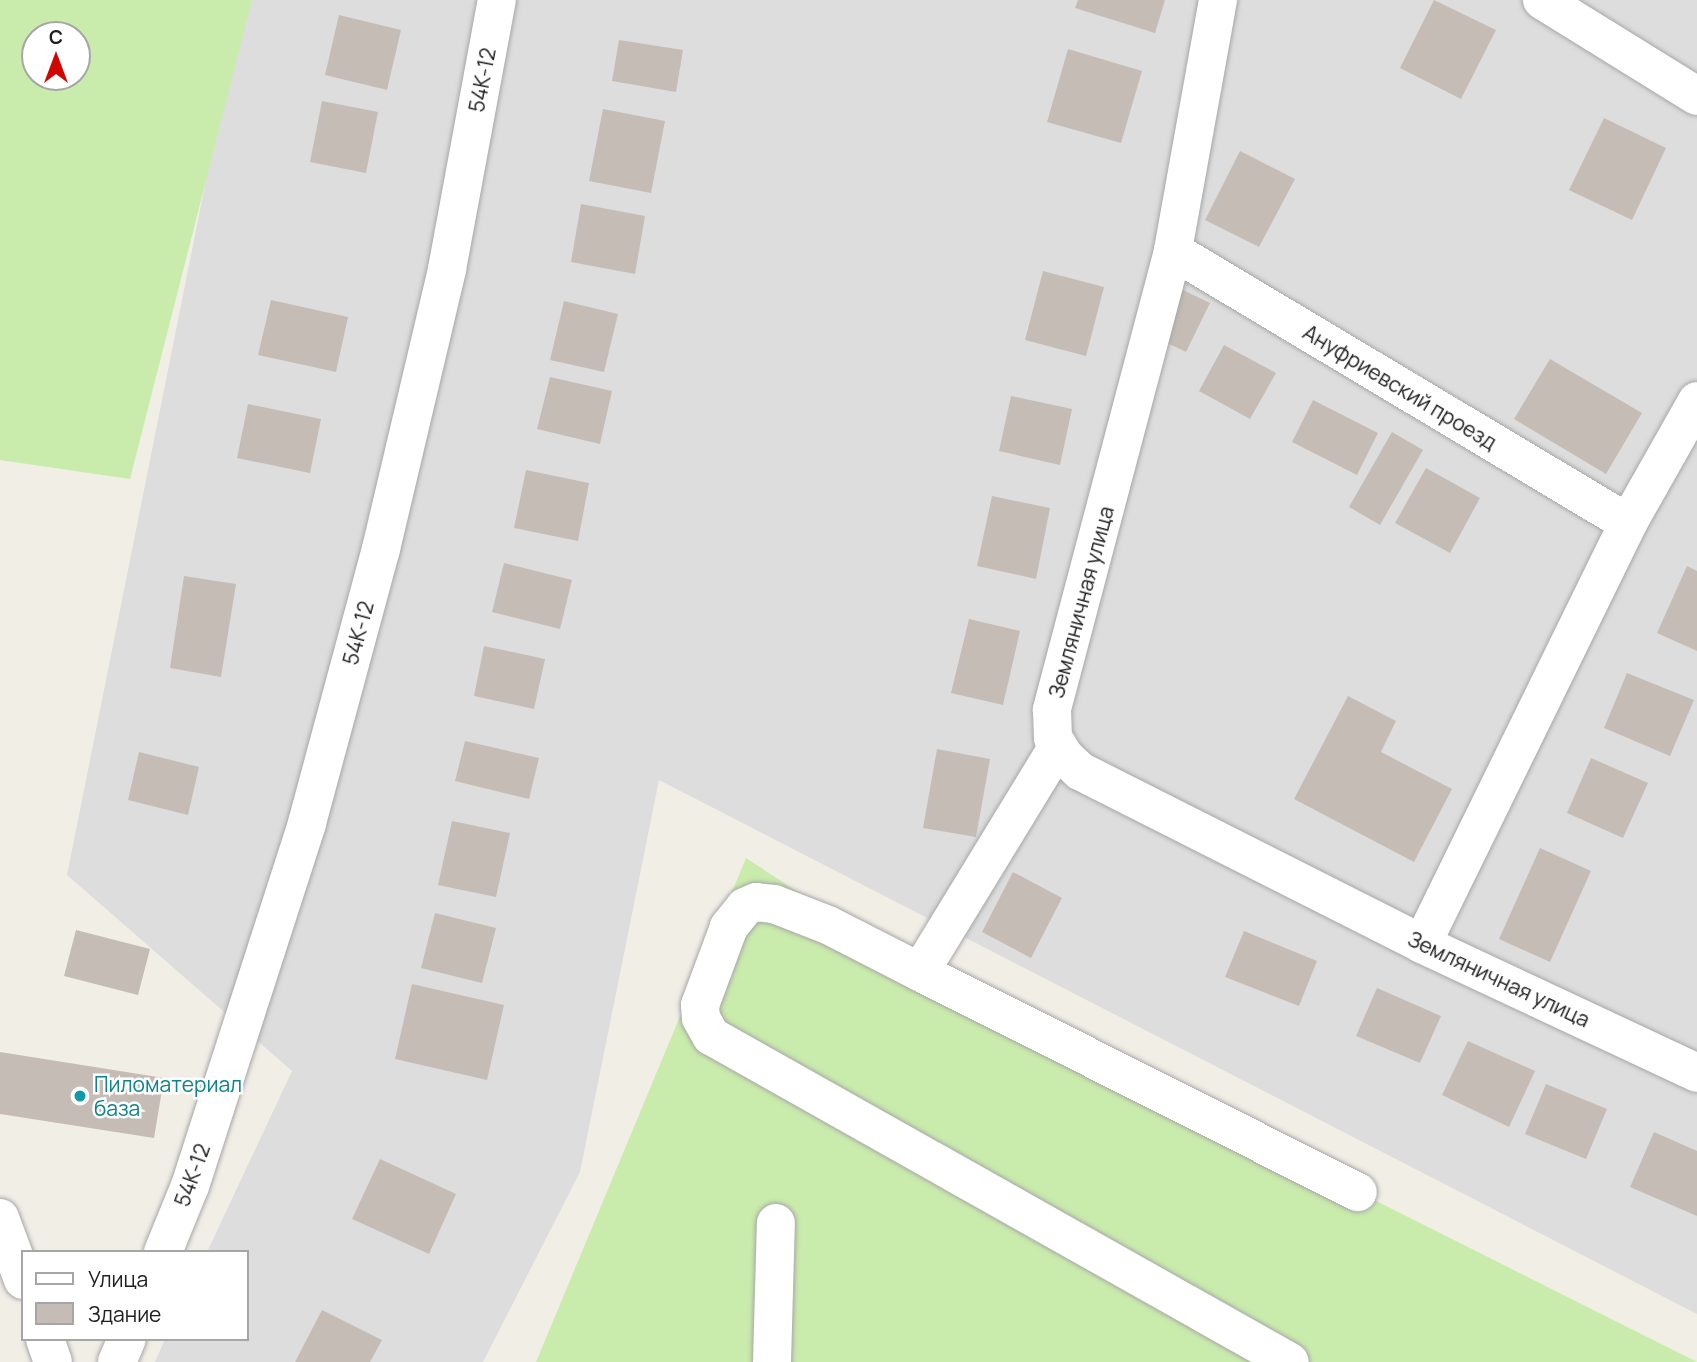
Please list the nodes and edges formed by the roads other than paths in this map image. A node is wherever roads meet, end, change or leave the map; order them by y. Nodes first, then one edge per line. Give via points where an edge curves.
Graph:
1 (497, 0) edge
2 (1218, 0) edge
3 (1542, 0) edge
4 (1697, 96) edge
5 (1172, 251) junction
6 (1697, 401) edge
7 (1628, 523) junction
8 (1058, 746) junction
9 (1422, 944) junction
10 (920, 972) junction
11 (1697, 1073) edge
12 (1358, 1192) dead end
13 (0, 1218) edge
14 (776, 1223) dead end
15 (164, 1250) edge
16 (21, 1275) edge
17 (46, 1341) edge
18 (126, 1341) edge
19 (53, 1362) edge
20 (117, 1362) edge
21 (772, 1362) edge
22 (1290, 1362) edge

1 - 15 street, 54K-12 via 447,269 381,549 307,823 190,1186
2 - 5 street, Земляничная улица
3 - 4 street
5 - 7 street, Ануфриевский проезд
5 - 8 street, Земляничная улица via 1052,710 1053,738
6 - 7 street
7 - 9 street
8 - 9 street, Земляничная улица via 1080,771
8 - 10 street
9 - 11 street, Земляничная улица
10 - 12 street
10 - 22 street via 828,925 756,902 745,907 729,927 700,1004 701,1018 711,1035
13 - 16 street
14 - 21 street
17 - 19 street
18 - 20 street

